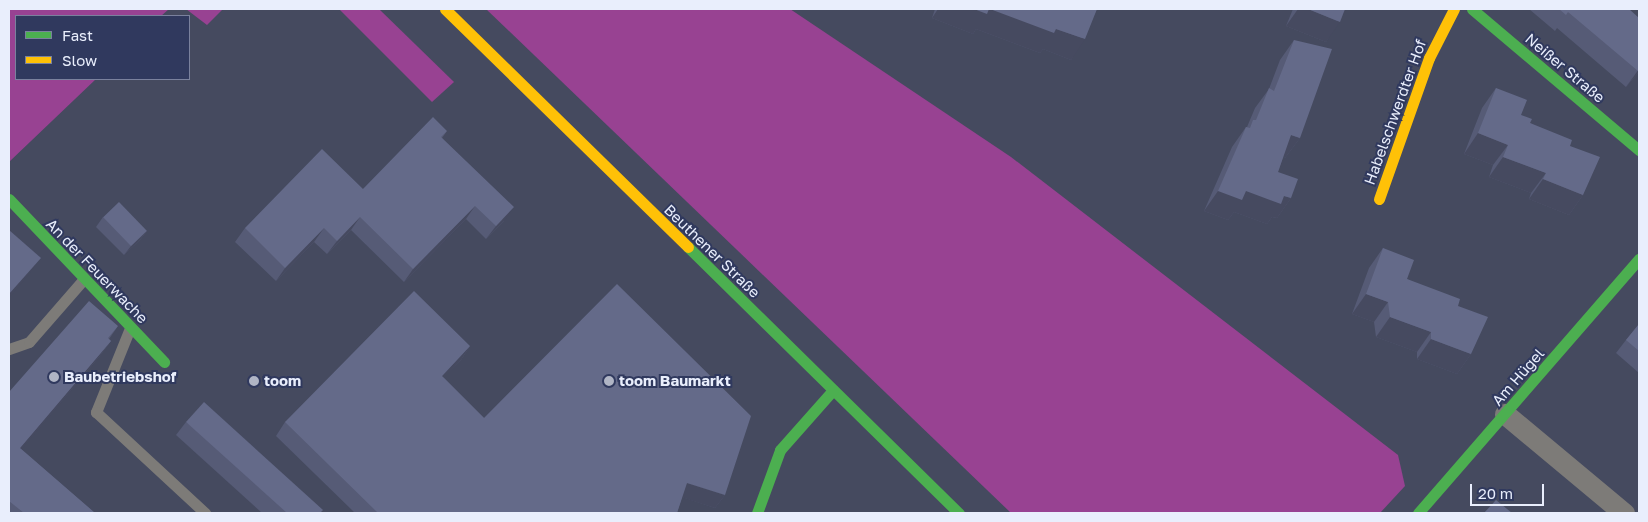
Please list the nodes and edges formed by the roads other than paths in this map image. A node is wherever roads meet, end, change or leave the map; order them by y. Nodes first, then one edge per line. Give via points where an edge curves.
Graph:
1 (445, 9) edge
2 (1454, 9) edge
3 (1472, 9) edge
4 (1639, 150) edge
5 (9, 199) edge
6 (1379, 199) dead end
7 (1639, 259) edge
8 (83, 280) junction
9 (130, 328) junction
10 (9, 348) edge
11 (164, 362) dead end
12 (833, 390) junction
13 (1505, 414) junction
14 (205, 513) edge
15 (757, 513) edge
16 (959, 513) edge
17 (1418, 513) edge
18 (1624, 513) edge

1 - 12 street, Beuthener Straße
2 - 6 street, Habelschwerdter Hof via 1429,58
3 - 4 street, Neißer Straße
5 - 8 street, An der Feuerwache
7 - 13 street, Am Hügel
8 - 9 street, An der Feuerwache
8 - 10 lane via 29,342
9 - 11 street, An der Feuerwache
9 - 14 lane via 96,412
12 - 15 street via 780,450
12 - 16 street, Beuthener Straße
13 - 17 street, Am Hügel
13 - 18 street

